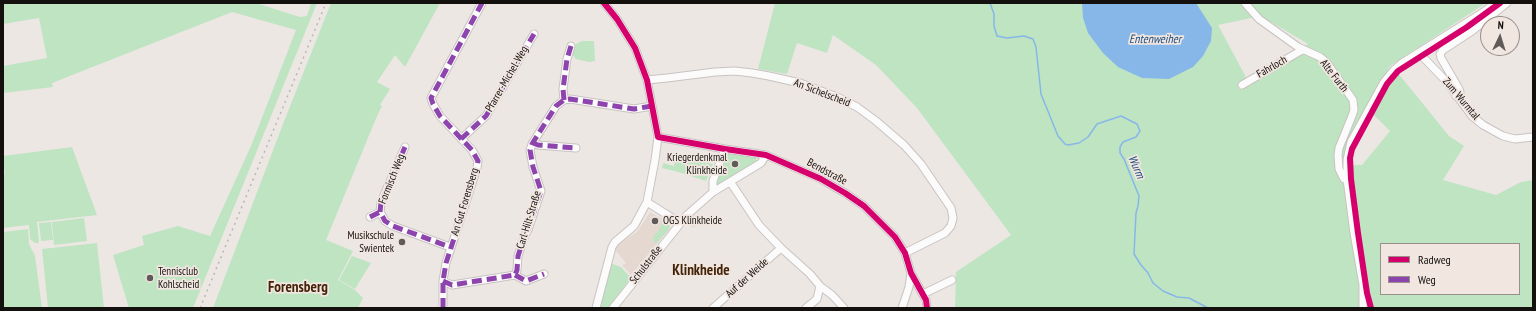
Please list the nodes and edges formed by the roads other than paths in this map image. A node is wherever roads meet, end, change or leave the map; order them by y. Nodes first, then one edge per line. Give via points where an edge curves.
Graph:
1 (482, 3) edge
2 (604, 3) edge
3 (1245, 3) edge
4 (1495, 3) edge
5 (1507, 3) edge
6 (534, 34) dead end
7 (571, 46) dead end
8 (1302, 50) junction
9 (1419, 52) junction
10 (647, 80) junction
11 (1242, 85) dead end
12 (1456, 96) junction
13 (564, 100) junction
14 (652, 106) junction
15 (658, 137) junction
16 (1533, 137) edge
17 (462, 139) junction
18 (533, 143) junction
19 (405, 147) dead end
20 (576, 148) dead end
21 (725, 149) junction
22 (766, 155) junction
23 (1347, 179) junction
24 (731, 182) junction
25 (714, 192) junction
26 (647, 202) junction
27 (380, 212) junction
28 (687, 215) junction
29 (370, 217) dead end
30 (693, 222) dead end
31 (680, 223) junction
32 (450, 247) junction
33 (781, 248) junction
34 (904, 253) junction
35 (911, 273) junction
36 (544, 274) dead end
37 (515, 275) junction
38 (952, 280) dead end
39 (443, 281) junction
40 (820, 286) junction
41 (923, 294) junction
42 (443, 308) edge
43 (596, 308) edge
44 (613, 308) edge
45 (713, 308) edge
46 (806, 308) edge
47 (844, 308) edge
48 (902, 308) edge
49 (927, 308) edge
50 (1363, 308) edge

1 - 17 street, An Gut Forensberg via 431,98 440,116
2 - 10 street via 635,48
3 - 8 street, Alte Furth via 1259,19
4 - 9 street
5 - 12 street via 1440,54 1459,89 1460,92
6 - 17 street, Pfarrer-Michel-Weg via 486,116
7 - 13 street
8 - 11 street, Fahrloch
8 - 23 street, Alte Furth via 1320,57 1327,63 1353,100 1354,110 1338,155 1339,169 1344,180
9 - 12 street, Zum Wurmtal
9 - 23 street via 1394,70 1384,82 1348,149
10 - 14 street
10 - 34 street, An Sichelscheid via 714,72 752,73 800,83 857,107 904,145 921,164 951,208 951,226 944,234
12 - 16 street, Zum Wurmtal via 1472,116 1492,131 1516,139
13 - 14 street via 634,109
13 - 18 street via 556,106
14 - 15 street
15 - 21 street, Bendstraße
15 - 26 street
17 - 32 street, An Gut Forensberg via 478,161
18 - 20 street
18 - 37 street, Carl-Hilt-Straße via 530,153 541,191 518,256
19 - 27 street, Formisch Weg via 381,202
21 - 22 street, Bendstraße
21 - 25 street via 713,181
22 - 24 street, Schulstraße via 761,163
22 - 34 street, Bendstraße via 821,178 864,206 895,237
23 - 50 street via 1363,285
24 - 25 street, Schulstraße
24 - 33 street via 759,225
25 - 28 street, Schulstraße
26 - 31 street
26 - 43 street via 634,226 612,247
27 - 29 street, Formisch Weg
27 - 32 street, Formisch Weg via 385,221 394,226
28 - 30 street
28 - 31 street, Schulstraße
31 - 44 street, Schulstraße
32 - 39 street, An Gut Forensberg
33 - 40 street
33 - 45 street, Auf der Weide
34 - 35 street, Bendstraße
35 - 41 street, Bendstraße
35 - 48 street
36 - 37 street via 526,281
37 - 39 street via 452,285
38 - 41 street
39 - 42 street, An Gut Forensberg
40 - 46 street via 817,299
40 - 47 street
41 - 49 street, Bendstraße

